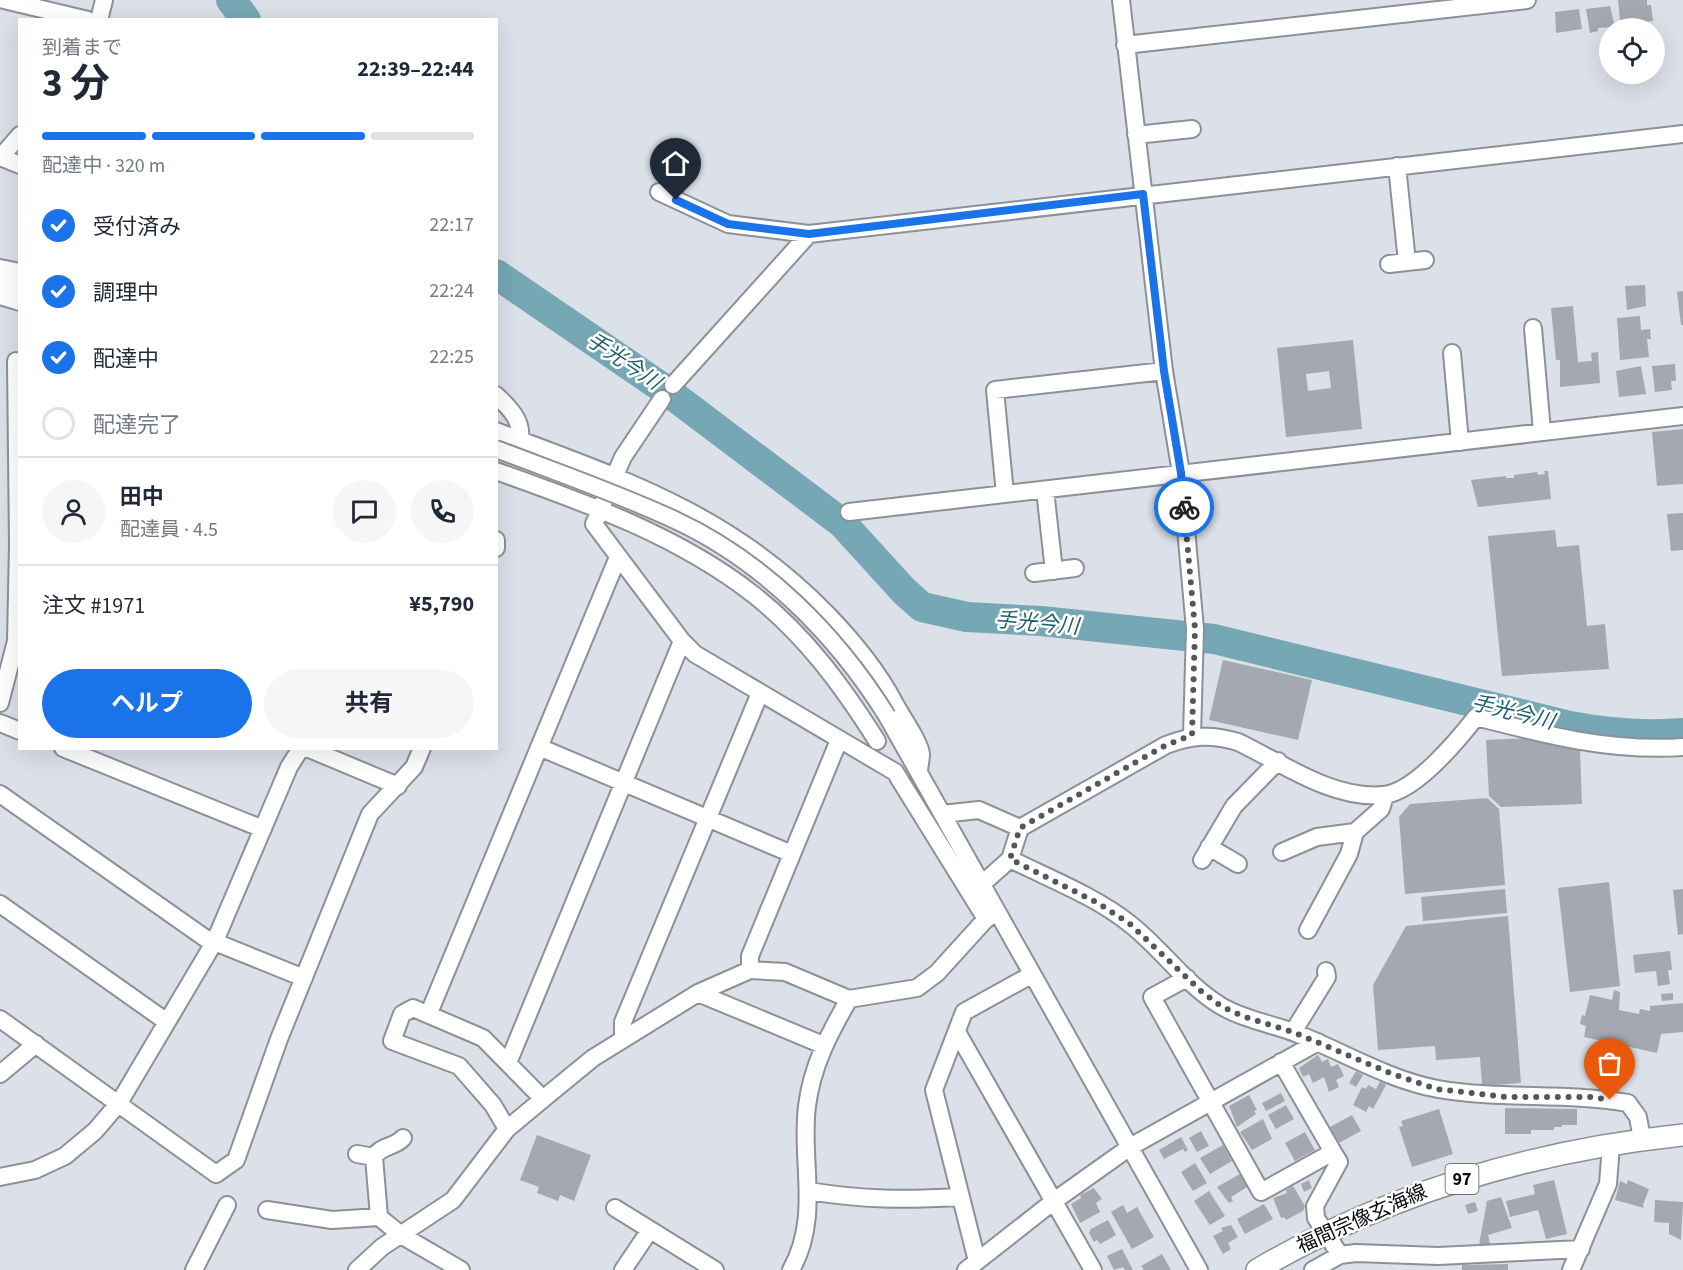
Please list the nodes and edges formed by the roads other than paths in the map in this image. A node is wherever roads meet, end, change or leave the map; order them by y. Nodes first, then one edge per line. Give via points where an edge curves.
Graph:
1 (4, 0) edge
2 (104, 0) edge
3 (1121, 0) edge
4 (1527, 0) edge
5 (1494, 2) edge
6 (80, 18) edge
7 (100, 18) edge
8 (1125, 45) junction
9 (1192, 129) dead end
10 (1683, 134) edge
11 (1136, 135) junction
12 (18, 137) edge
13 (0, 157) edge
14 (18, 164) edge
15 (1396, 166) junction
16 (658, 192) dead end
17 (1143, 194) junction
18 (809, 234) junction
19 (1425, 260) dead end
20 (1407, 262) junction
21 (1389, 264) dead end
22 (0, 268) edge
23 (18, 272) edge
24 (0, 282) edge
25 (18, 286) edge
26 (0, 296) edge
27 (18, 301) edge
28 (1533, 328) dead end
29 (1452, 352) dead end
30 (12, 361) edge
31 (1164, 371) junction
32 (673, 385) dead end
33 (498, 397) edge
34 (663, 399) dead end
35 (1683, 416) edge
36 (498, 431) edge
37 (1542, 431) junction
38 (521, 440) junction
39 (1460, 441) junction
40 (498, 449) edge
41 (18, 452) edge
42 (503, 473) edge
43 (1181, 473) junction
44 (615, 476) junction
45 (1045, 490) junction
46 (1005, 494) junction
47 (600, 511) junction
48 (849, 513) dead end
49 (618, 557) junction
50 (18, 559) edge
51 (1075, 568) dead end
52 (1054, 571) junction
53 (1034, 573) dead end
54 (12, 640) edge
55 (682, 641) junction
56 (759, 693) junction
57 (0, 703) edge
58 (0, 723) edge
59 (891, 723) junction
60 (18, 730) edge
61 (1192, 735) junction
62 (839, 740) junction
63 (877, 741) junction
64 (539, 747) junction
65 (1683, 747) edge
66 (68, 750) edge
67 (300, 750) edge
68 (312, 750) edge
69 (421, 750) edge
70 (858, 752) junction
71 (1278, 762) junction
72 (919, 772) junction
73 (623, 783) junction
74 (398, 786) junction
75 (0, 794) edge
76 (1385, 796) junction
77 (942, 814) junction
78 (708, 818) junction
79 (1020, 828) junction
80 (262, 829) junction
81 (1355, 832) junction
82 (1282, 852) dead end
83 (792, 854) junction
84 (1010, 859) junction
85 (1238, 864) dead end
86 (981, 885) junction
87 (0, 904) edge
88 (991, 916) junction
89 (1308, 930) dead end
90 (215, 941) junction
91 (750, 970) junction
92 (1326, 970) dead end
93 (1031, 975) junction
94 (304, 978) junction
95 (1187, 978) junction
96 (698, 993) junction
97 (849, 999) junction
98 (429, 1013) junction
99 (0, 1019) edge
100 (167, 1022) junction
101 (957, 1032) junction
102 (1293, 1032) junction
103 (623, 1038) junction
104 (1318, 1042) junction
105 (36, 1044) junction
106 (823, 1045) junction
107 (1281, 1062) junction
108 (508, 1064) junction
109 (0, 1074) edge
110 (543, 1099) junction
111 (1210, 1102) junction
112 (119, 1103) junction
113 (507, 1129) junction
114 (1683, 1135) edge
115 (403, 1138) dead end
116 (1642, 1139) junction
117 (1611, 1145) junction
118 (1130, 1147) junction
119 (1333, 1152) junction
120 (0, 1178) edge
121 (809, 1191) junction
122 (960, 1197) junction
123 (1054, 1201) junction
124 (227, 1205) dead end
125 (615, 1208) dead end
126 (267, 1210) dead end
127 (379, 1217) junction
128 (650, 1230) junction
129 (1326, 1232) junction
130 (401, 1234) junction
131 (1581, 1249) junction
132 (1340, 1255) junction
133 (1278, 1264) edge
134 (971, 1266) edge
135 (194, 1270) edge
136 (357, 1270) edge
137 (461, 1270) edge
138 (623, 1270) edge
139 (715, 1270) edge
140 (791, 1270) edge
141 (1093, 1270) edge
142 (1199, 1270) edge
143 (1257, 1270) edge
144 (1313, 1270) edge
145 (1571, 1270) edge

1 - 6 street
2 - 7 street
3 - 8 street
4 - 5 street
5 - 8 street
8 - 11 street
9 - 11 street
10 - 15 street
11 - 17 street
12 - 13 street
13 - 14 street
15 - 17 street
15 - 20 street
16 - 18 street via 728,224
17 - 18 street
17 - 31 street
18 - 32 street
19 - 20 street
20 - 21 street
22 - 23 street
24 - 25 street
26 - 27 street
28 - 37 street
29 - 39 street
30 - 41 street
31 - 43 street
31 - 46 street via 995,390
33 - 38 street via 517,418
34 - 44 street via 623,457
35 - 37 street
36 - 38 street
37 - 39 street
38 - 42 street
38 - 44 street
39 - 43 street
40 - 59 street, bridge via 676,520 760,573 817,625 846,658
42 - 47 street
43 - 45 street
43 - 61 street via 1194,636
44 - 47 street
44 - 72 street via 712,522 801,586 882,679 921,753
45 - 46 street
45 - 52 street
46 - 48 street
47 - 49 street via 594,524
47 - 63 street via 655,533 706,560 755,595 822,661
49 - 55 street
49 - 64 street
50 - 54 street
51 - 52 street
52 - 53 street
54 - 57 street
55 - 56 street via 695,654
55 - 73 street
56 - 62 street
56 - 78 street
58 - 60 street
59 - 63 street
59 - 72 street
61 - 71 street via 1230,740
61 - 79 street via 1166,745
62 - 70 street
62 - 83 street
63 - 70 street
64 - 73 street
64 - 98 street
65 - 76 street via 1591,745 1476,717 1447,754 1409,784
66 - 80 street
67 - 80 street via 288,767
68 - 74 street
69 - 74 street via 414,767
70 - 88 street via 895,772
71 - 76 street via 1335,788
71 - 85 street via 1234,806 1206,854
72 - 77 street
73 - 78 street
73 - 108 street
74 - 94 street via 370,814
75 - 90 street via 205,938
76 - 81 street via 1382,809
77 - 79 street via 979,810
77 - 86 street
78 - 83 street
78 - 103 street via 623,1022
79 - 84 street
80 - 90 street
81 - 82 street via 1317,837
81 - 89 street via 1349,854
83 - 91 street via 750,956
84 - 86 street
84 - 95 street via 1098,903 1130,924
86 - 88 street
87 - 100 street
88 - 93 street
88 - 97 street via 937,973 917,988
90 - 94 street
90 - 100 street
91 - 96 street
91 - 97 street via 785,972
92 - 102 street via 1327,978
93 - 101 street via 964,1012
93 - 118 street
94 - 112 street via 236,1160 216,1174
95 - 102 street via 1221,1006
95 - 111 street via 1152,998
96 - 103 street
96 - 106 street
97 - 106 street
98 - 108 street via 483,1038
98 - 113 street via 413,1008 402,1014 393,1041 459,1066 493,1105
99 - 105 street
100 - 112 street
101 - 122 street via 934,1090
101 - 123 street
102 - 104 street
103 - 110 street
104 - 107 street
104 - 116 street via 1436,1089 1506,1097 1591,1097 1628,1103 1638,1117
105 - 109 street
105 - 112 street
106 - 121 street via 812,1073 806,1109
107 - 111 street
107 - 119 street
108 - 110 street
110 - 113 street
111 - 118 street
111 - 119 street via 1261,1192
112 - 120 street via 95,1131 65,1155 35,1170
113 - 130 street via 453,1200
114 - 116 main road, 福間宗像玄海線 / 97
115 - 127 street via 365,1156
116 - 117 main road, 福間宗像玄海線 / 97
117 - 129 main road, 福間宗像玄海線 / 97 via 1478,1174 1377,1209
117 - 131 street via 1608,1184
118 - 123 street
118 - 142 street
119 - 129 street via 1339,1162 1315,1206 1316,1218
121 - 122 street via 861,1199
121 - 140 street via 803,1245
122 - 134 street
123 - 134 street
123 - 141 street
124 - 135 street
125 - 128 street
126 - 127 street via 332,1220
127 - 130 street
128 - 138 street
128 - 139 street
129 - 132 street
129 - 133 main road, 福間宗像玄海線 / 97
130 - 136 street
130 - 137 street
131 - 132 street via 1438,1256
131 - 145 street
132 - 144 street
133 - 143 main road, 福間宗像玄海線 / 97

